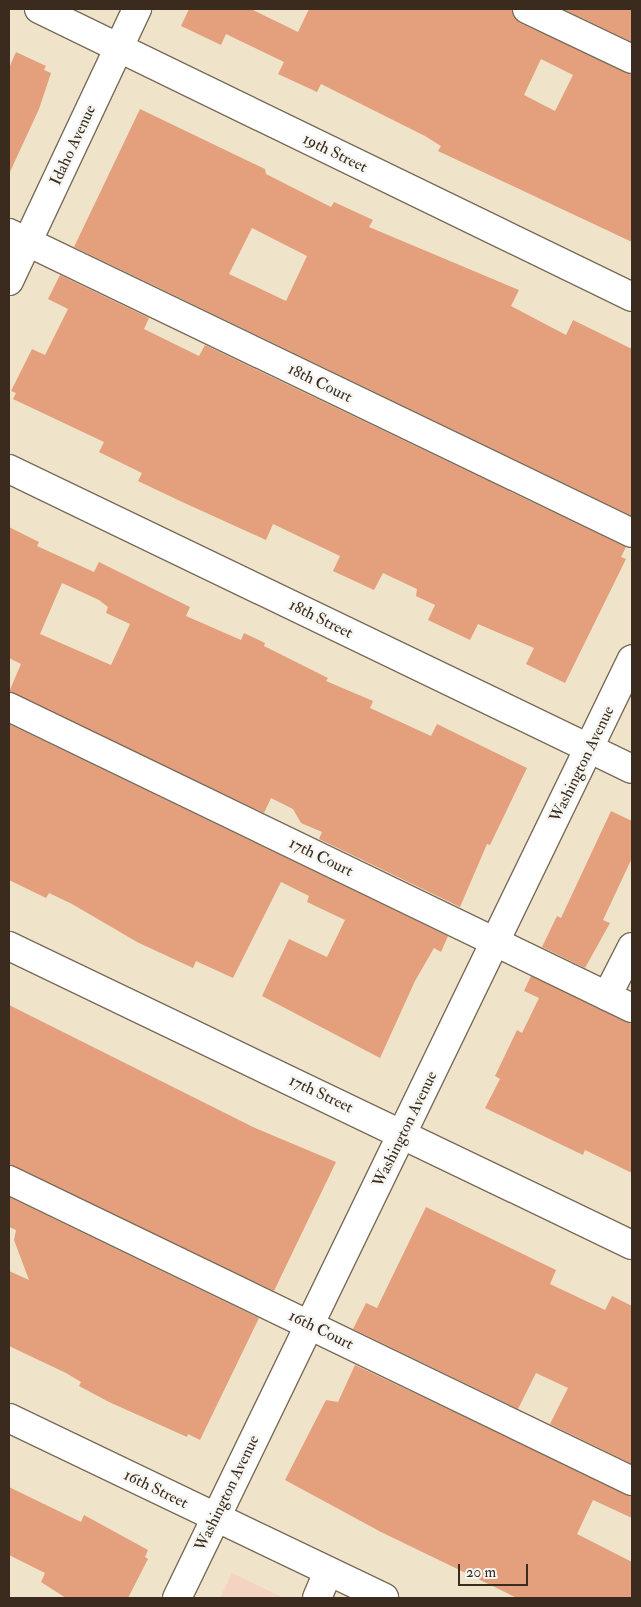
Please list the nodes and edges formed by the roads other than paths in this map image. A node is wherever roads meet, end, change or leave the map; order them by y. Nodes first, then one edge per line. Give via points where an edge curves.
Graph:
1 (38, 9) edge
2 (137, 9) edge
3 (527, 9) edge
4 (118, 47) junction
5 (632, 59) edge
6 (18, 237) edge
7 (9, 281) edge
8 (632, 297) edge
9 (9, 470) edge
10 (632, 533) edge
11 (632, 659) edge
12 (9, 707) edge
13 (590, 748) junction
14 (632, 769) edge
15 (496, 942) junction
16 (9, 946) edge
17 (632, 947) edge
18 (607, 996) junction
19 (632, 1008) edge
20 (404, 1134) junction
21 (9, 1180) edge
22 (632, 1245) edge
23 (310, 1325) junction
24 (9, 1418) edge
25 (632, 1481) edge
26 (215, 1517) junction
27 (328, 1572) junction
28 (177, 1598) edge
29 (317, 1598) edge
30 (384, 1598) edge

1 - 4 street, 19th Street
2 - 4 street, Idaho Avenue
3 - 5 street
4 - 6 street, Idaho Avenue
4 - 8 street, 19th Street
6 - 7 street, Idaho Avenue
6 - 10 street, 18th Court
9 - 13 street, 18th Street
11 - 13 street, Washington Avenue
12 - 15 street, 17th Court
13 - 14 street, 18th Street
13 - 15 street, Washington Avenue
15 - 18 street, 17th Court
15 - 20 street, Washington Avenue
16 - 20 street, 17th Street
17 - 18 street
18 - 19 street, 17th Court
20 - 22 street, 17th Street
20 - 23 street, Washington Avenue
21 - 23 street, 16th Court
23 - 25 street, 16th Court
23 - 26 street, Washington Avenue
24 - 26 street, 16th Street
26 - 27 street, 16th Street
26 - 28 street, Washington Avenue
27 - 29 street
27 - 30 street, 16th Street

